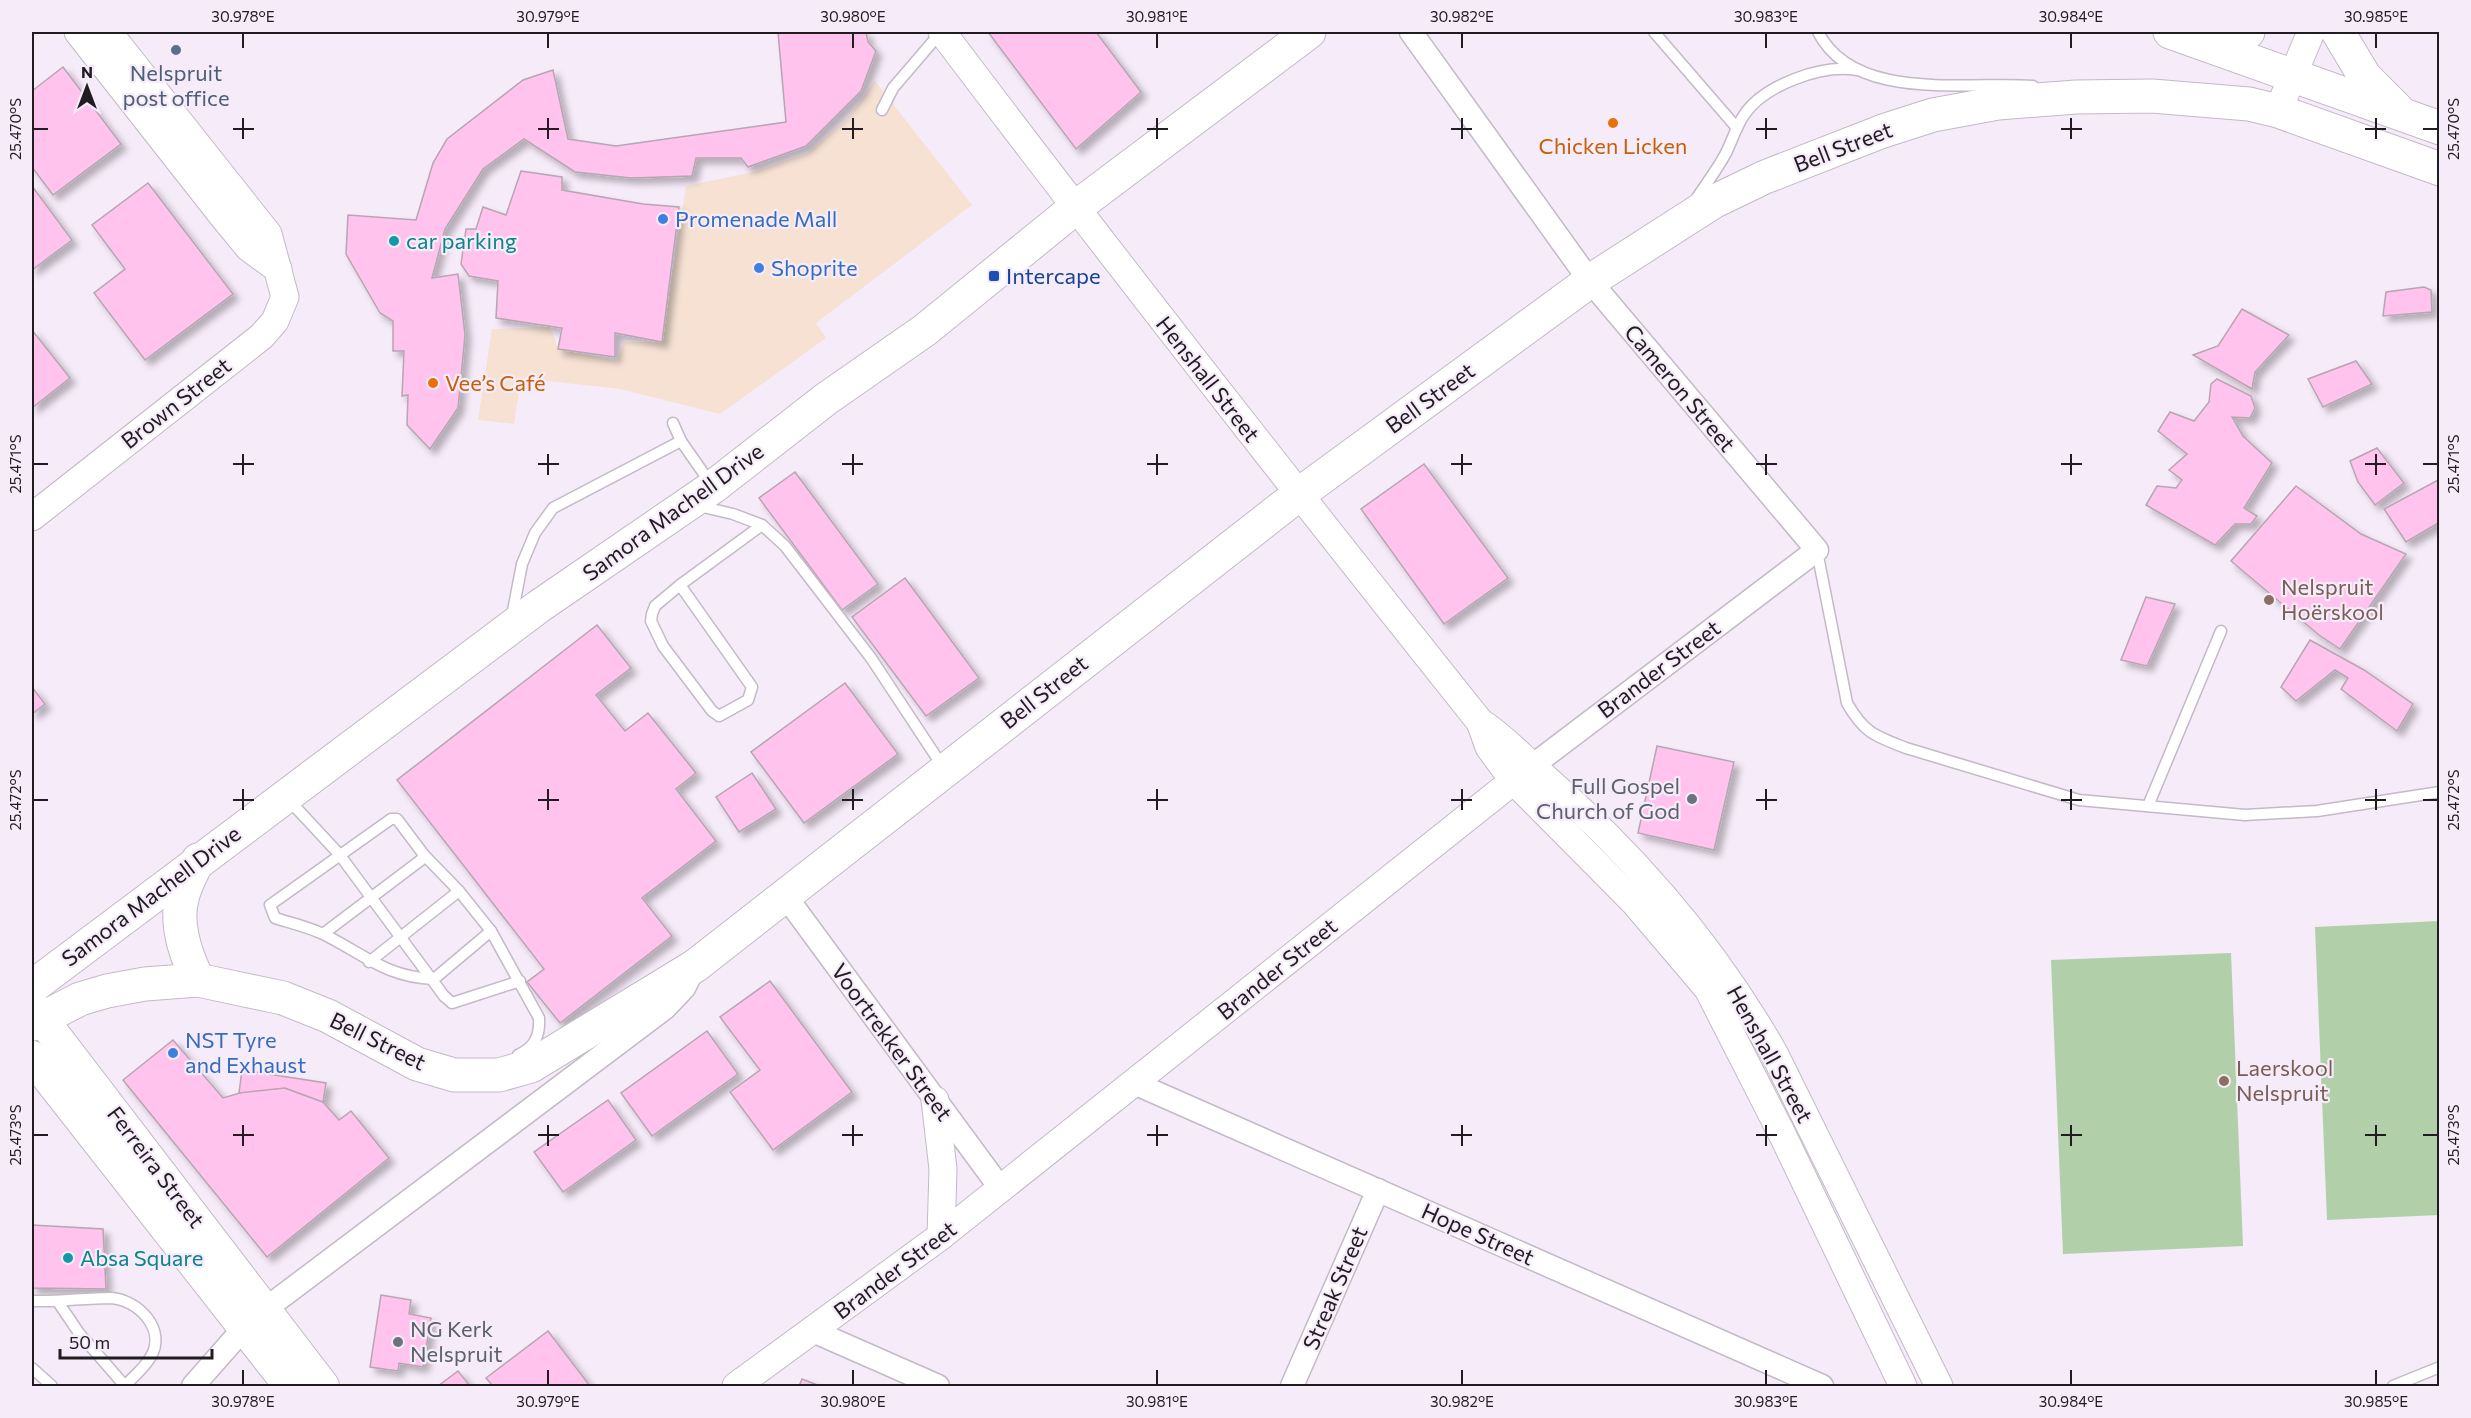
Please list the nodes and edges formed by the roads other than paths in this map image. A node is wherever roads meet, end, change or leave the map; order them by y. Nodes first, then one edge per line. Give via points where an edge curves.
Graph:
1 (78, 32) edge
2 (108, 32) edge
3 (942, 32) edge
4 (1310, 32) edge
5 (1411, 32) edge
6 (1654, 32) edge
7 (1818, 32) edge
8 (2248, 32) edge
9 (2311, 32) edge
10 (2337, 32) edge
11 (2183, 36) edge
12 (1862, 71) junction
13 (2290, 76) junction
14 (2100, 96) junction
15 (882, 110) dead end
16 (2278, 111) junction
17 (2403, 115) junction
18 (1737, 128) junction
19 (2439, 128) edge
20 (2439, 169) edge
21 (1075, 208) junction
22 (1681, 224) junction
23 (278, 269) junction
24 (1590, 281) junction
25 (673, 423) dead end
26 (681, 441) junction
27 (701, 495) junction
28 (1298, 495) junction
29 (32, 517) edge
30 (762, 525) junction
31 (1817, 550) junction
32 (680, 585) junction
33 (509, 628) junction
34 (2222, 631) dead end
35 (944, 770) junction
36 (1522, 773) junction
37 (2439, 784) edge
38 (2439, 792) edge
39 (284, 795) junction
40 (2423, 795) junction
41 (2148, 806) junction
42 (339, 854) junction
43 (424, 855) junction
44 (198, 860) junction
45 (459, 891) junction
46 (784, 894) junction
47 (372, 896) junction
48 (490, 931) junction
49 (323, 934) junction
50 (401, 935) junction
51 (369, 962) junction
52 (695, 966) junction
53 (434, 979) junction
54 (198, 980) junction
55 (520, 981) junction
56 (32, 987) edge
57 (35, 1016) edge
58 (32, 1057) edge
59 (511, 1058) dead end
60 (452, 1062) dead end
61 (417, 1064) junction
62 (1134, 1083) junction
63 (935, 1100) junction
64 (1001, 1189) junction
65 (1378, 1190) junction
66 (166, 1204) junction
67 (941, 1236) junction
68 (32, 1301) edge
69 (58, 1302) junction
70 (254, 1319) junction
71 (813, 1331) junction
72 (2439, 1367) edge
73 (32, 1368) edge
74 (52, 1386) edge
75 (193, 1386) edge
76 (290, 1386) edge
77 (323, 1386) edge
78 (736, 1386) edge
79 (938, 1386) edge
80 (1292, 1386) edge
81 (1822, 1386) edge
82 (1903, 1386) edge
83 (1939, 1386) edge
84 (2393, 1386) edge

1 - 23 street via 249,248
2 - 23 street via 268,234
3 - 15 lane via 892,88
3 - 21 street, Henshall Street
4 - 21 main road, Samora Machell Drive
5 - 24 street, Cameron Street
6 - 18 lane
7 - 12 lane via 1835,55
8 - 11 main road
9 - 13 street
10 - 17 main road via 2376,90
11 - 13 main road
12 - 14 lane via 1899,82 1938,87 2000,84
12 - 18 lane via 1820,71 1789,82 1759,101
13 - 16 street
13 - 17 main road
14 - 16 main road, Bell Street via 2224,101
14 - 22 main road, Bell Street via 1998,103 1933,115 1883,130 1765,177 1713,202
16 - 20 main road
17 - 19 main road
18 - 22 lane
21 - 27 main road, Samora Machell Drive via 925,330 826,399
21 - 28 street, Henshall Street
22 - 24 main road, Bell Street
23 - 29 street, Brown Street via 284,288 282,308 262,336
24 - 28 main road, Bell Street
24 - 31 street, Cameron Street
25 - 26 lane
26 - 27 lane
26 - 33 lane via 553,508 535,533 522,564
27 - 30 lane
27 - 33 main road, Samora Machell Drive
28 - 35 main road, Bell Street
28 - 36 street, Henshall Street via 1480,722 1489,747
30 - 32 lane
30 - 35 lane via 785,546 871,658
31 - 36 street, Brander Street
31 - 41 lane, Cameron Street via 1847,703 1859,724 1906,748 2079,800
32 - 32 lane via 655,606 651,621 663,646 712,711 725,715 748,700 752,687
33 - 39 main road, Samora Machell Drive
34 - 41 lane
35 - 46 main road, Bell Street
36 - 62 street, Brander Street
36 - 82 street, Henshall Street via 1708,989
36 - 83 street, Henshall Street via 1653,881 1748,1006
37 - 40 lane
38 - 40 lane, Cameron Street
39 - 42 lane
39 - 44 main road, Samora Machell Drive
40 - 41 lane, Cameron Street via 2316,811 2245,815
42 - 43 lane via 391,819 397,819
42 - 47 lane
42 - 49 lane via 270,905 275,918
43 - 45 lane
43 - 47 lane
44 - 54 main road via 182,896 180,922 188,959
44 - 56 main road, Samora Machell Drive
45 - 48 lane
45 - 50 lane
46 - 52 main road, Bell Street
46 - 63 street, Voortrekker Street
47 - 49 lane
47 - 50 lane
48 - 53 lane
48 - 55 lane
49 - 51 lane
50 - 51 lane
50 - 53 lane
51 - 53 lane via 408,978
52 - 61 main road, Bell Street via 531,1066 499,1075 454,1075
52 - 70 street, Bell Street via 684,988 665,1008
53 - 55 lane via 452,1003
54 - 57 main road, Bell Street via 107,990
54 - 61 main road, Bell Street via 283,998 328,1016
55 - 59 lane via 539,1018 540,1030 535,1043
57 - 66 main road, Ferreira Street
58 - 66 main road, Ferreira Street
60 - 61 lane
62 - 64 street, Brander Street
62 - 65 street, Hope Street
63 - 64 street, Voortrekker Street
63 - 67 street via 943,1169
64 - 67 street, Brander Street
65 - 80 street, Streak Street
65 - 81 street, Hope Street
66 - 70 main road, Ferreira Street
67 - 71 street, Brander Street
68 - 69 lane
69 - 69 lane via 111,1298 130,1302 150,1320 155,1340 151,1357 125,1386 79,1334
70 - 75 street, Bell Street
70 - 76 main road, Ferreira Street
70 - 77 main road, Ferreira Street
71 - 78 street, Brander Street
71 - 79 street
72 - 84 lane
73 - 74 lane

